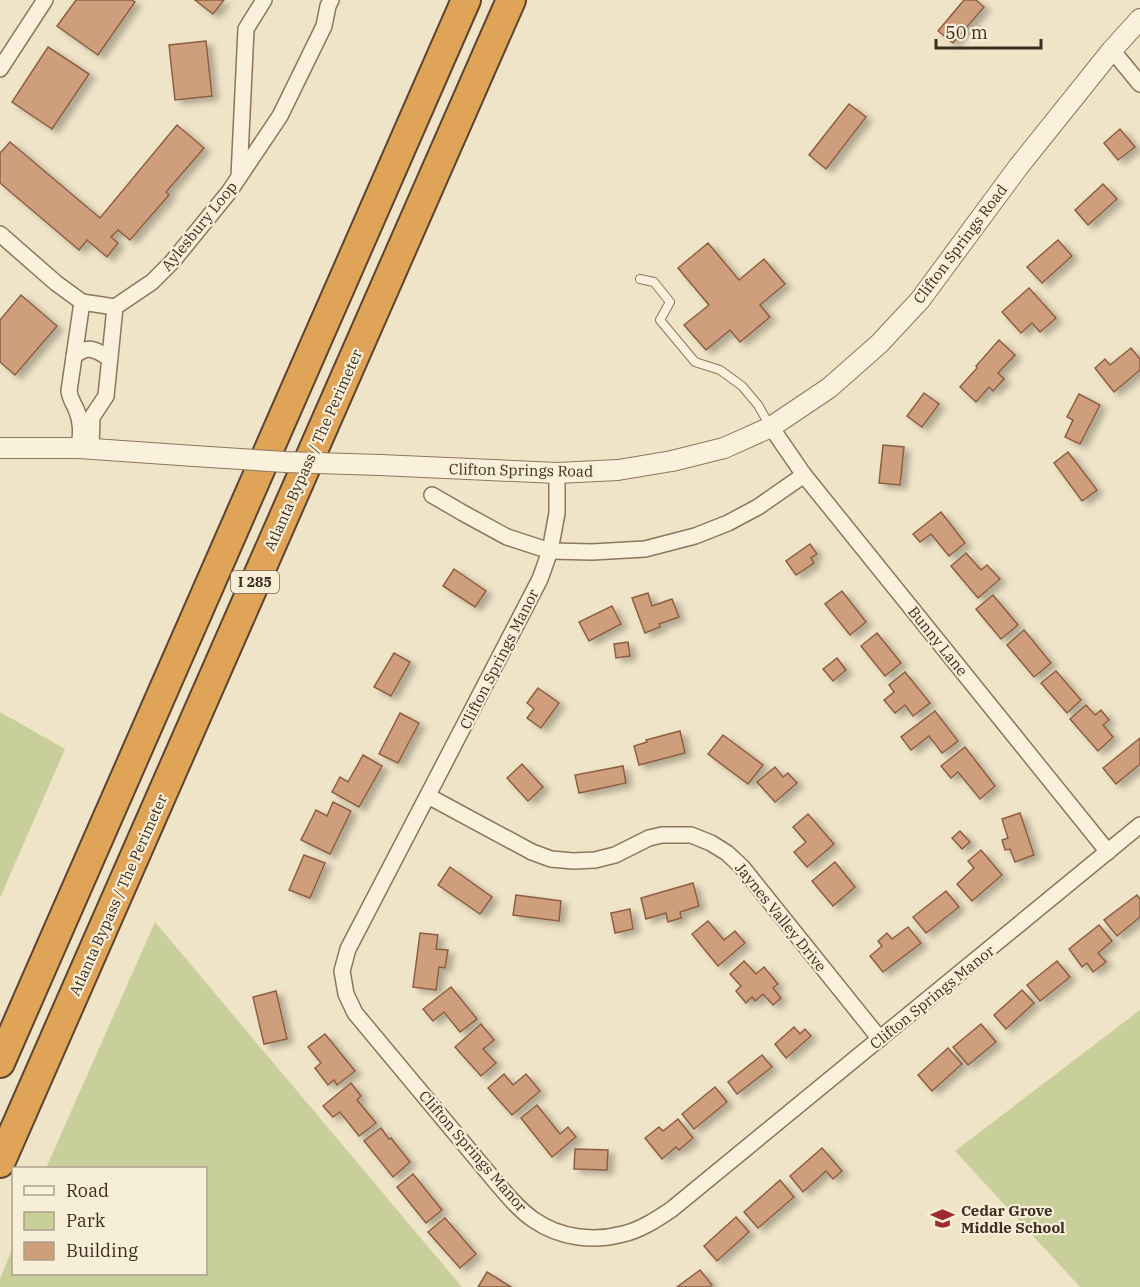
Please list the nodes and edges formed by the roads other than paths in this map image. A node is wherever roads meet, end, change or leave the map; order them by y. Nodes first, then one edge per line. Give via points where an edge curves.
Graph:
1 (45, 0) edge
2 (264, 0) edge
3 (465, 0) edge
4 (511, 0) edge
5 (326, 2) edge
6 (1140, 20) edge
7 (1112, 50) junction
8 (0, 69) edge
9 (1140, 84) edge
10 (239, 178) junction
11 (0, 234) edge
12 (640, 279) dead end
13 (82, 302) junction
14 (115, 307) junction
15 (74, 356) junction
16 (109, 358) junction
17 (771, 427) junction
18 (0, 448) edge
19 (85, 448) junction
20 (557, 473) junction
21 (804, 475) junction
22 (432, 495) dead end
23 (550, 551) junction
24 (428, 796) junction
25 (1140, 825) edge
26 (1108, 852) junction
27 (880, 1039) junction
28 (0, 1063) edge
29 (0, 1163) edge

1 - 8 street
2 - 10 street via 246,29
3 - 28 highway, I 285
4 - 29 highway, Atlanta Bypass / The Perimeter / I 285
5 - 10 street, Aylesbury Loop via 324,26 280,116
6 - 7 street, Clifton Springs Road
7 - 9 street
7 - 17 street, Clifton Springs Road via 1019,166 920,300 879,344 829,388
10 - 14 street, Aylesbury Loop via 172,262 152,282
11 - 13 street
12 - 17 lane via 654,282 670,302 660,320 695,362 720,370 742,386
13 - 14 street
13 - 15 street
14 - 16 street
15 - 16 street via 92,349
15 - 19 street via 69,391
16 - 19 street via 106,396 92,417
17 - 20 street, Clifton Springs Road via 724,448 672,461 618,470
17 - 21 street, Bunny Lane
18 - 19 street, Clifton Springs Road
19 - 20 street, Clifton Springs Road, bridge via 285,462
20 - 23 street, Clifton Springs Manor via 557,513
21 - 23 street via 728,524 695,536 645,549
21 - 26 street, Bunny Lane
22 - 23 street via 507,537
23 - 24 street, Clifton Springs Manor via 540,579
24 - 27 street, Jaynes Valley Drive via 551,859 595,860 662,835 691,835 711,843 742,867
24 - 27 street, Clifton Springs Manor via 348,949 342,971 346,994 355,1013 507,1195 534,1220 559,1233 590,1239 623,1234 647,1225 672,1209
25 - 26 street, Clifton Springs Manor
26 - 27 street, Clifton Springs Manor

